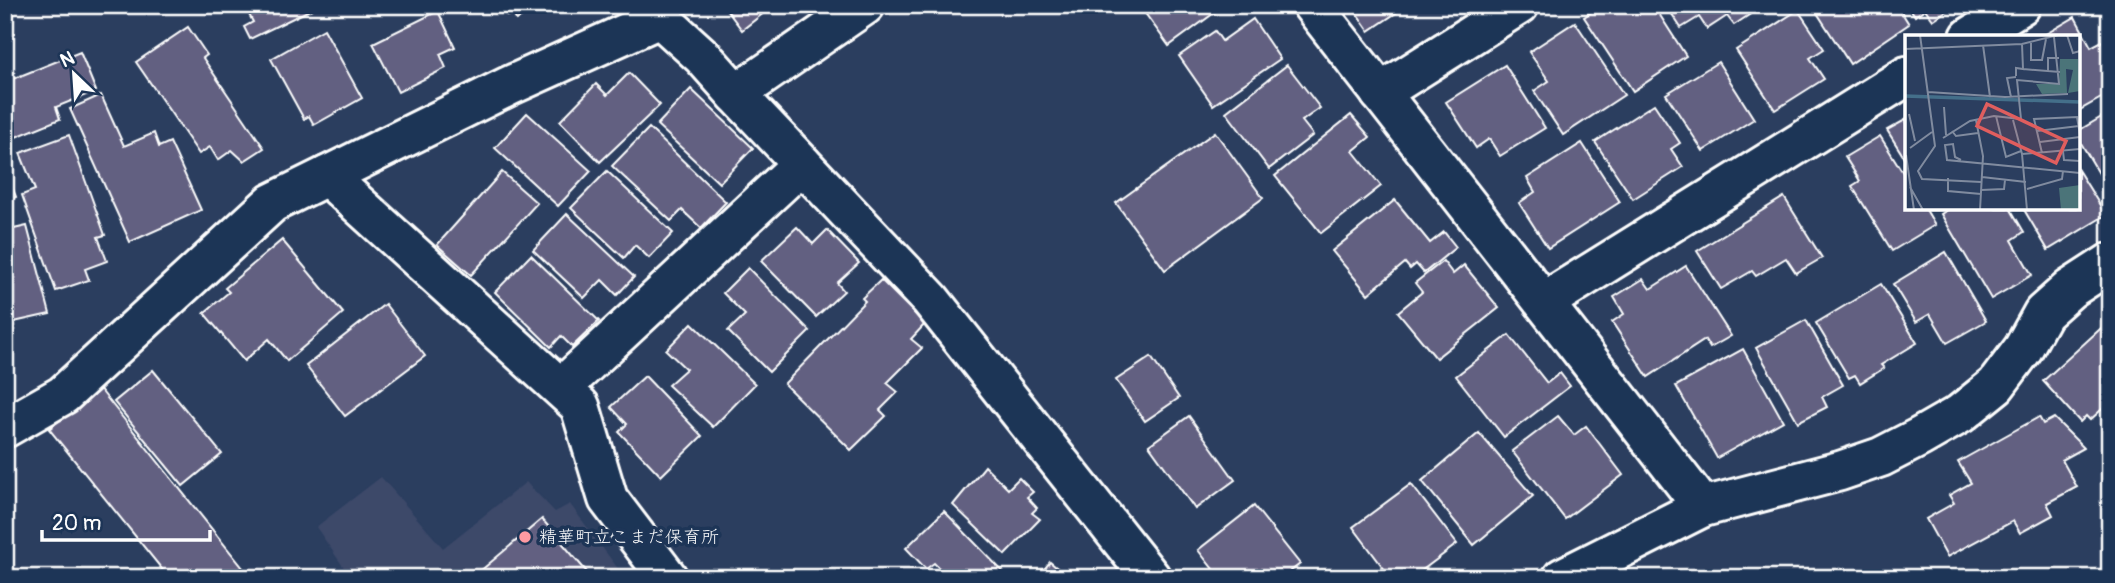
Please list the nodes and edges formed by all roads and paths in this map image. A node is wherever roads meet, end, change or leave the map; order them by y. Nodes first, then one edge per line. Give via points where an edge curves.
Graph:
1 (864, 5) edge
2 (1312, 5) edge
3 (1519, 5) edge
4 (2021, 5) edge
5 (1973, 35) edge
6 (1905, 77) edge
7 (1380, 93) junction
8 (736, 94) junction
9 (802, 164) junction
10 (327, 176) junction
11 (2110, 263) edge
12 (1544, 302) junction
13 (561, 388) junction
14 (5, 428) edge
15 (1703, 508) junction
16 (668, 578) edge
17 (1151, 578) edge
18 (1562, 578) edge

1 - 8 street
2 - 7 street
3 - 7 street
4 - 5 street
6 - 12 street
7 - 12 street
8 - 9 street
8 - 10 street via 660,18
9 - 13 street
9 - 17 street via 930,299
10 - 13 street
10 - 14 street via 272,202 63,395
11 - 15 street via 2043,313 1996,385 1950,420 1881,457
12 - 15 street
13 - 16 street via 580,406 608,499
15 - 18 street

